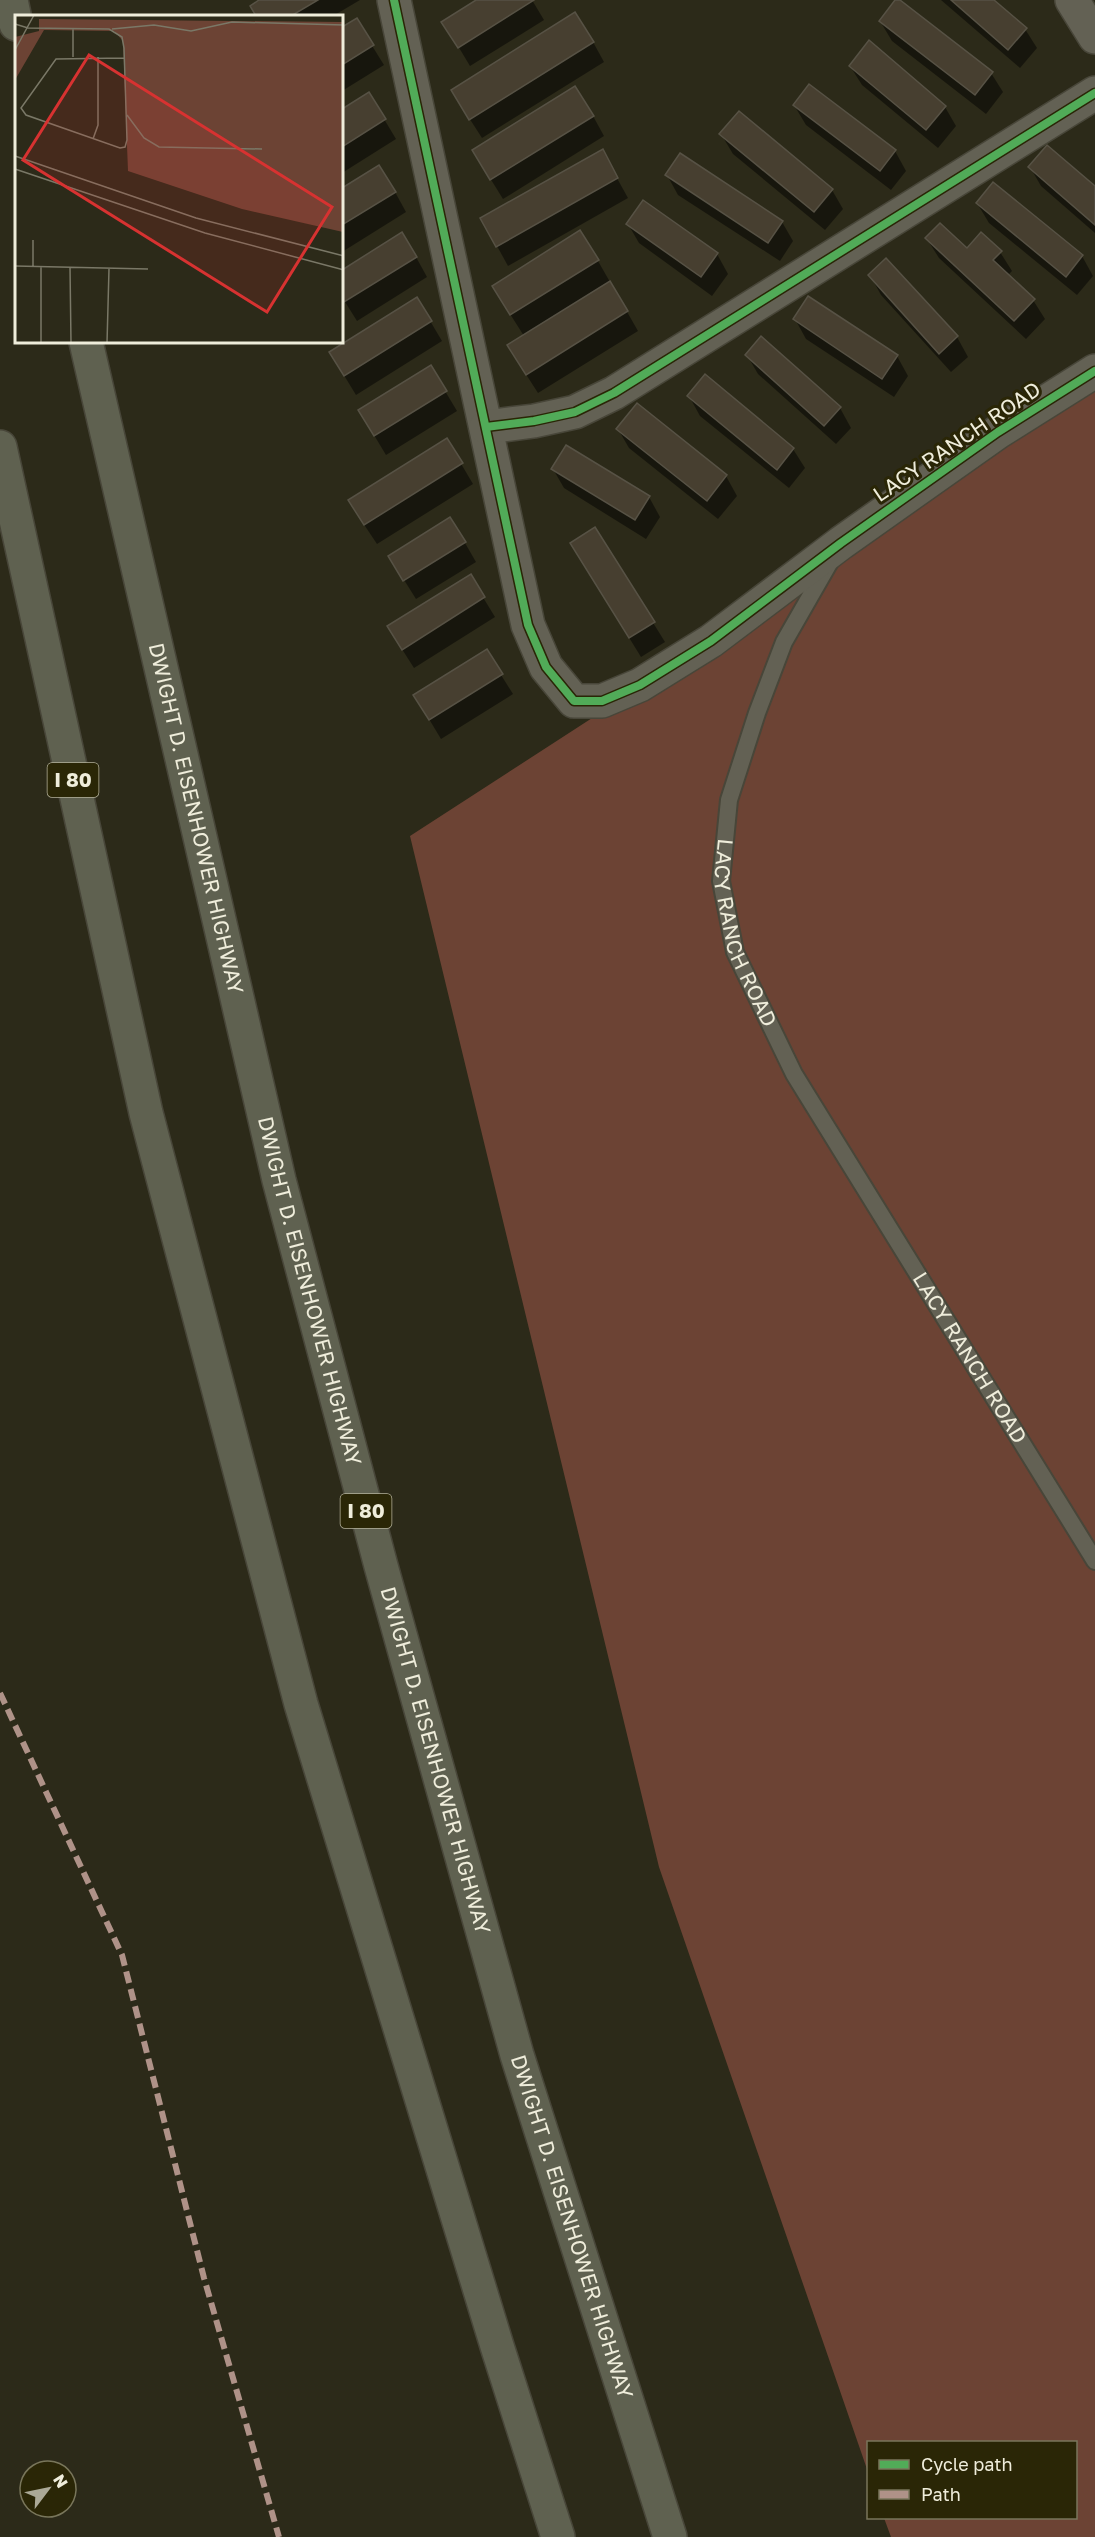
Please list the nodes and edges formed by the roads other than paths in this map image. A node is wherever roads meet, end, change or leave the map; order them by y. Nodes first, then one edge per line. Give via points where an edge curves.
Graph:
1 (11, 0) edge
2 (394, 0) edge
3 (1072, 0) edge
4 (15, 19) edge
5 (1095, 37) edge
6 (1095, 93) edge
7 (86, 344) edge
8 (1095, 371) edge
9 (486, 427) junction
10 (0, 447) edge
11 (841, 543) junction
12 (1095, 1561) edge
13 (558, 2537) edge
14 (670, 2537) edge

1 - 4 highway
2 - 9 street
3 - 5 street
6 - 9 street via 614,393 575,412
7 - 14 highway, DWIGHT D. EISENHOWER HIGHWAY / I 80 via 279,1180 372,1532 517,2055
8 - 11 street, LACY RANCH ROAD via 998,432
9 - 11 street via 528,625 546,667 574,701 602,701 640,685 711,641
10 - 13 highway, I 80 via 146,1113 301,1704
11 - 12 lane, LACY RANCH ROAD via 784,642 729,800 721,881 735,952 794,1074

